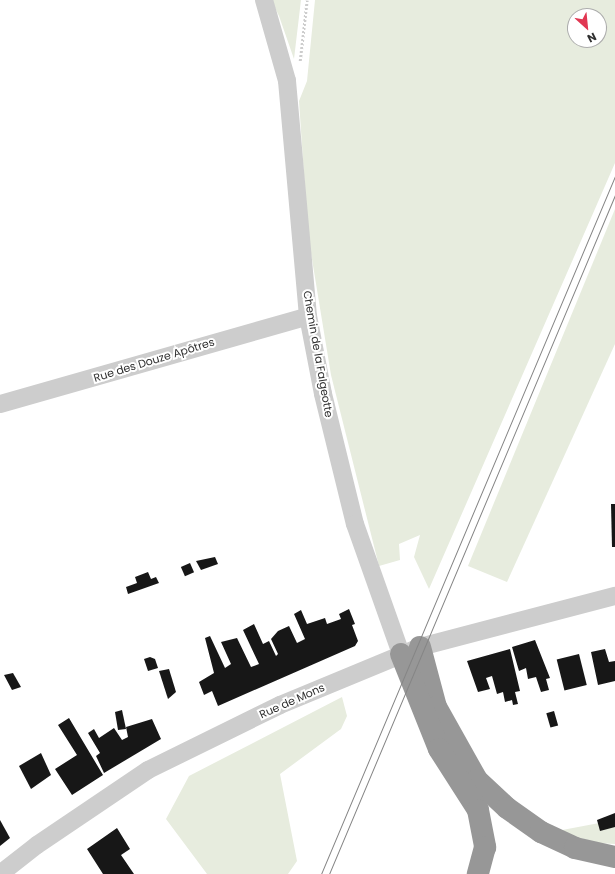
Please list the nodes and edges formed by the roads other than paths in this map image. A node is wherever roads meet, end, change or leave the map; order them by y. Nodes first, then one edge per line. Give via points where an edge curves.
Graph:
1 (264, 0) edge
2 (308, 316) junction
3 (0, 404) edge
4 (615, 596) edge
5 (410, 650) junction
6 (615, 857) edge
7 (0, 874) edge
8 (478, 874) edge

1 - 2 street, Chemin de la Falgeotte via 287,82
2 - 3 street, Rue des Douze Apôtres
2 - 5 street, Chemin de la Falgeotte via 323,394 356,524
4 - 5 street, Rue de Mons
5 - 6 highway via 436,707 477,780 507,808 541,832 575,848
5 - 7 street, Rue de Mons via 280,705 148,770 37,844
5 - 8 highway via 439,749 478,810 485,847

